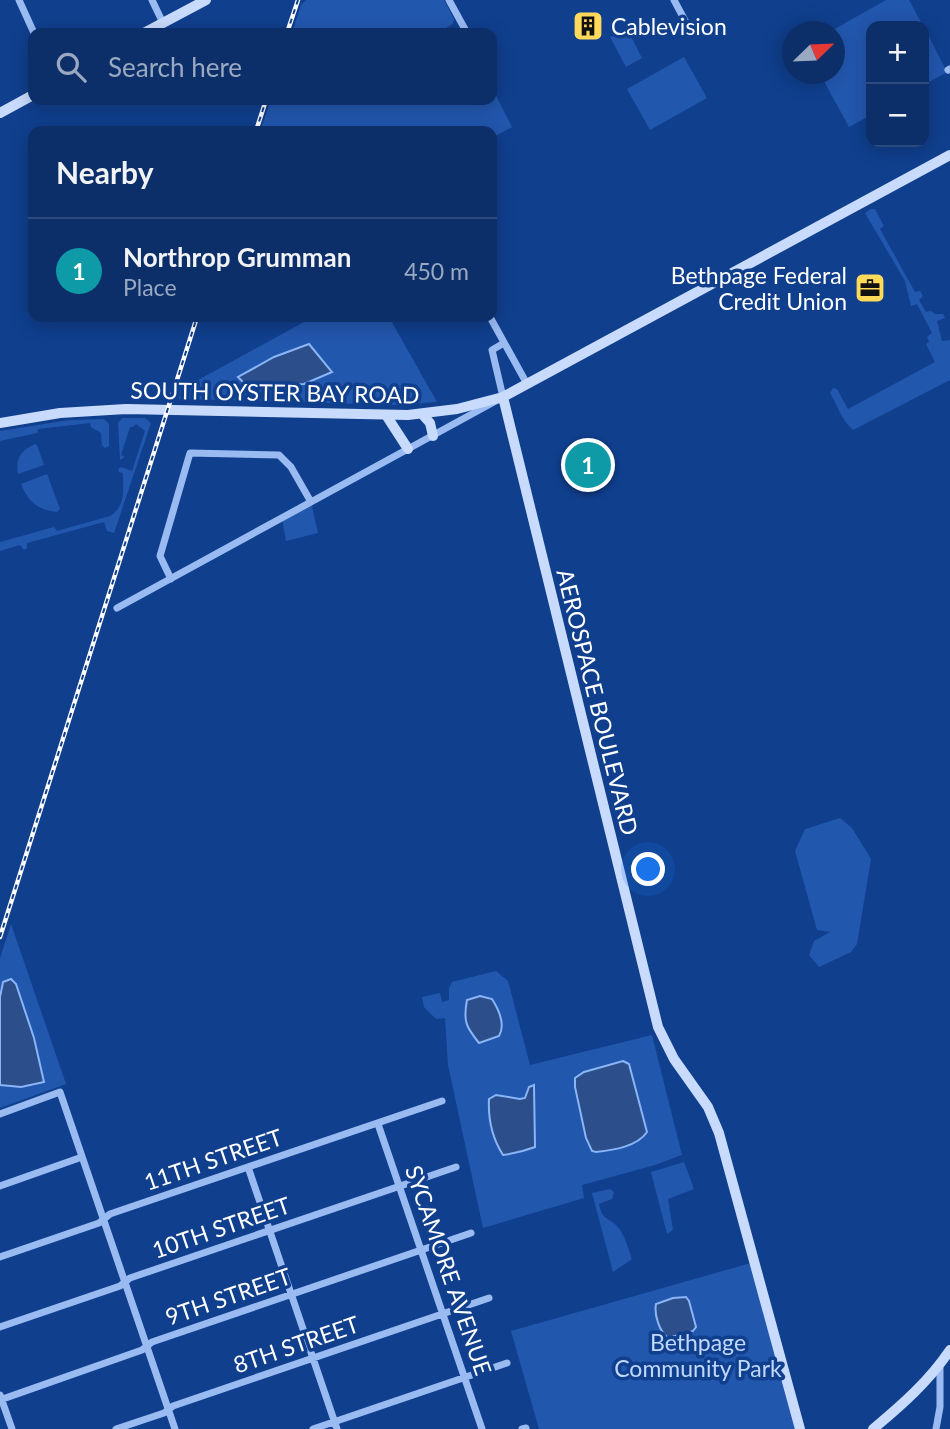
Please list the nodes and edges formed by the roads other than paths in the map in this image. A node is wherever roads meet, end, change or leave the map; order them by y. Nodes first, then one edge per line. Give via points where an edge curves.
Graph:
1 (19, 0) edge
2 (152, 0) edge
3 (206, 0) edge
4 (449, 0) edge
5 (674, 0) edge
6 (163, 23) junction
7 (32, 28) edge
8 (154, 28) edge
9 (464, 28) edge
10 (702, 33) dead end
11 (28, 97) edge
12 (0, 113) edge
13 (950, 155) edge
14 (494, 322) edge
15 (504, 343) junction
16 (527, 384) junction
17 (503, 397) junction
18 (422, 414) junction
19 (386, 415) junction
20 (0, 423) edge
21 (433, 436) junction
22 (408, 450) junction
23 (311, 502) junction
24 (170, 579) junction
25 (117, 608) dead end
26 (442, 1101) dead end
27 (0, 1114) edge
28 (378, 1124) junction
29 (82, 1157) junction
30 (248, 1167) junction
31 (456, 1167) dead end
32 (0, 1185) edge
33 (400, 1186) junction
34 (103, 1220) junction
35 (270, 1230) junction
36 (471, 1233) dead end
37 (422, 1250) junction
38 (0, 1257) edge
39 (125, 1283) junction
40 (292, 1294) junction
41 (489, 1298) dead end
42 (443, 1314) junction
43 (0, 1327) edge
44 (146, 1346) junction
45 (950, 1350) edge
46 (313, 1358) junction
47 (507, 1363) dead end
48 (940, 1365) junction
49 (465, 1377) junction
50 (1, 1398) edge
51 (168, 1410) junction
52 (336, 1425) edge
53 (12, 1429) edge
54 (116, 1429) edge
55 (175, 1429) edge
56 (313, 1429) edge
57 (482, 1429) edge
58 (800, 1429) edge
59 (873, 1429) edge
60 (936, 1429) edge

1 - 7 street
2 - 6 street
3 - 6 main road
4 - 9 street
5 - 10 street via 689,28
6 - 8 main road
11 - 12 main road
13 - 16 main road, SOUTH OYSTER BAY ROAD
14 - 15 street
15 - 16 street
15 - 17 street, AEROSPACE BOULEVARD via 492,350
16 - 17 main road, SOUTH OYSTER BAY ROAD
17 - 18 main road, SOUTH OYSTER BAY ROAD
17 - 21 street
17 - 58 main road, AEROSPACE BOULEVARD via 658,1027 719,1133
18 - 19 main road, SOUTH OYSTER BAY ROAD
18 - 21 main road
19 - 20 main road, SOUTH OYSTER BAY ROAD via 126,409
19 - 22 main road
21 - 22 street
22 - 23 street
23 - 24 street
23 - 24 street via 279,455 190,453 160,556
24 - 25 street
26 - 28 street, 11TH STREET
27 - 29 street via 60,1092
28 - 30 street, 11TH STREET
28 - 33 street, SYCAMORE AVENUE
29 - 32 street
29 - 34 street
30 - 34 street, 11TH STREET
30 - 35 street
31 - 33 street, 10TH STREET
33 - 35 street, 10TH STREET
33 - 37 street, SYCAMORE AVENUE
34 - 38 street, 11TH STREET
34 - 39 street
35 - 39 street, 10TH STREET
35 - 40 street
36 - 37 street, 9TH STREET
37 - 40 street, 9TH STREET
37 - 42 street, SYCAMORE AVENUE
39 - 43 street, 10TH STREET
39 - 44 street
40 - 44 street, 9TH STREET
40 - 46 street
41 - 42 street, 8TH STREET
42 - 46 street, 8TH STREET
42 - 49 street, SYCAMORE AVENUE
44 - 50 street, 9TH STREET
44 - 51 street
45 - 48 main road
46 - 51 street, 8TH STREET
46 - 52 street
47 - 49 street
48 - 59 main road
48 - 60 street
49 - 52 street
49 - 57 street, SYCAMORE AVENUE
50 - 53 street
51 - 54 street, 8TH STREET
51 - 55 street
52 - 56 street

